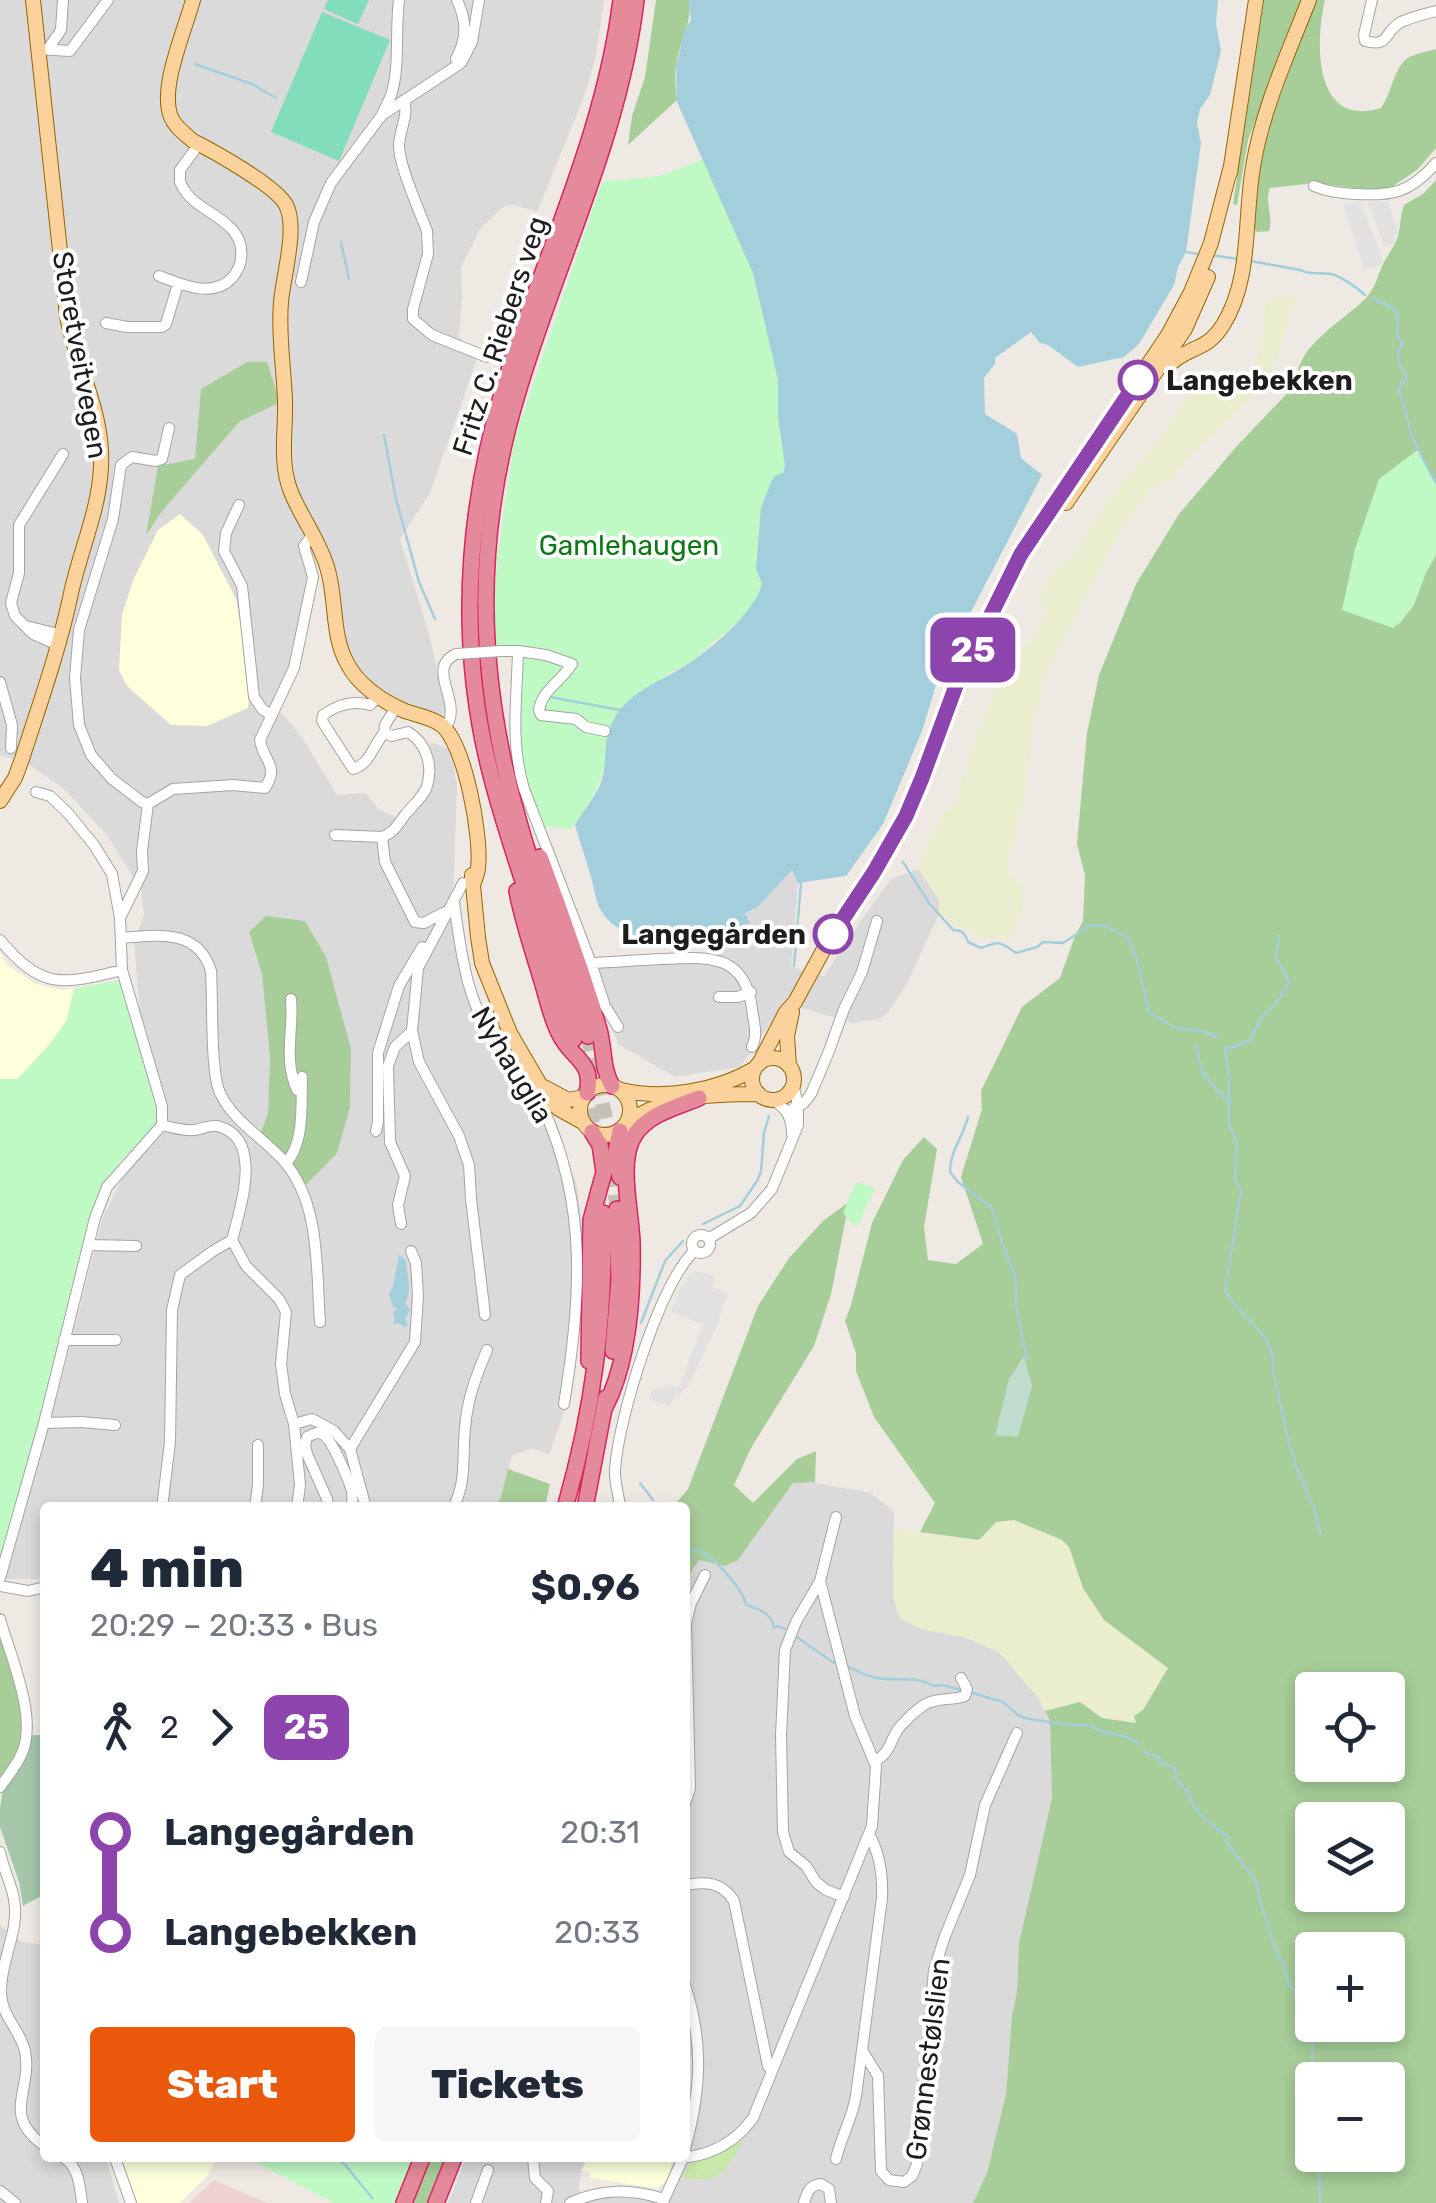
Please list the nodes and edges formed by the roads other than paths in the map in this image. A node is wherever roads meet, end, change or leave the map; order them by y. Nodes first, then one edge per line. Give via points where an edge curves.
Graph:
1 (33, 0) edge
2 (63, 0) edge
3 (108, 0) edge
4 (193, 0) edge
5 (399, 0) edge
6 (457, 0) edge
7 (479, 0) edge
8 (621, 0) edge
9 (636, 0) edge
10 (1256, 0) edge
11 (1309, 0) edge
12 (1372, 0) edge
13 (1424, 0) edge
14 (1433, 11) edge
15 (43, 49) junction
16 (447, 72) junction
17 (404, 100) junction
18 (382, 115) junction
19 (199, 144) junction
20 (1436, 163) edge
21 (1230, 166) junction
22 (1314, 186) dead end
23 (159, 276) dead end
24 (300, 282) dead end
25 (178, 284) junction
26 (106, 323) dead end
27 (1185, 329) junction
28 (1168, 335) junction
29 (1216, 335) junction
30 (487, 357) dead end
31 (1150, 382) junction
32 (170, 428) dead end
33 (63, 454) dead end
34 (239, 505) dead end
35 (313, 534) junction
36 (55, 638) junction
37 (518, 652) junction
38 (0, 682) edge
39 (379, 696) junction
40 (396, 707) junction
41 (950, 708) junction
42 (271, 715) junction
43 (444, 728) junction
44 (605, 731) dead end
45 (384, 733) junction
46 (12, 748) dead end
47 (490, 775) junction
48 (36, 792) dead end
49 (0, 802) edge
50 (148, 804) junction
51 (514, 805) junction
52 (335, 835) dead end
53 (382, 837) junction
54 (474, 883) junction
55 (447, 912) junction
56 (120, 918) junction
57 (877, 921) dead end
58 (121, 938) junction
59 (0, 940) edge
60 (591, 963) junction
61 (122, 970) junction
62 (751, 992) junction
63 (292, 998) dead end
64 (718, 998) dead end
65 (795, 1002) junction
66 (618, 1027) dead end
67 (412, 1031) junction
68 (752, 1047) dead end
69 (756, 1066) junction
70 (789, 1066) junction
71 (793, 1083) junction
72 (540, 1084) junction
73 (617, 1088) junction
74 (586, 1095) junction
75 (765, 1097) junction
76 (699, 1098) junction
77 (793, 1109) junction
78 (162, 1125) junction
79 (624, 1126) junction
80 (588, 1127) junction
81 (376, 1131) dead end
82 (286, 1163) junction
83 (617, 1210) junction
84 (401, 1224) dead end
85 (232, 1240) junction
86 (88, 1245) junction
87 (136, 1246) dead end
88 (411, 1251) dead end
89 (485, 1315) dead end
90 (320, 1322) dead end
91 (64, 1340) junction
92 (116, 1340) dead end
93 (487, 1350) dead end
94 (564, 1404) dead end
95 (588, 1415) junction
96 (44, 1423) junction
97 (294, 1424) junction
98 (115, 1425) dead end
99 (258, 1445) dead end
100 (350, 1449) junction
101 (163, 1502) edge
102 (255, 1502) edge
103 (299, 1502) edge
104 (326, 1502) edge
105 (352, 1502) edge
106 (364, 1502) edge
107 (455, 1502) edge
108 (566, 1502) edge
109 (587, 1502) edge
110 (619, 1502) edge
111 (836, 1517) dead end
112 (705, 1575) dead end
113 (0, 1578) edge
114 (820, 1581) junction
115 (0, 1586) edge
116 (40, 1588) edge
117 (690, 1608) edge
118 (0, 1619) edge
119 (961, 1678) dead end
120 (1018, 1733) dead end
121 (875, 1761) junction
122 (0, 1787) edge
123 (869, 1834) junction
124 (0, 1852) edge
125 (2, 1872) edge
126 (690, 1884) edge
127 (844, 1898) junction
128 (690, 2005) edge
129 (863, 2052) junction
130 (772, 2071) junction
131 (690, 2129) edge
132 (40, 2143) edge
133 (690, 2156) edge
134 (836, 2159) dead end
135 (71, 2162) edge
136 (116, 2162) edge
137 (420, 2162) edge
138 (452, 2162) edge
139 (533, 2162) edge
140 (680, 2162) edge
141 (488, 2170) dead end
142 (0, 2191) edge
143 (664, 2201) edge
144 (15, 2203) edge
145 (82, 2203) edge
146 (132, 2203) edge
147 (404, 2203) edge
148 (436, 2203) edge
149 (476, 2203) edge
150 (546, 2203) edge
151 (570, 2203) edge
152 (804, 2203) edge
153 (832, 2203) edge

1 - 15 main road, Storetveitvegen
2 - 15 street, Storetveitvegen via 61,30
3 - 15 street via 70,51
4 - 19 main road via 168,96 176,125
5 - 18 street via 395,76
6 - 16 street via 464,39
7 - 16 street via 472,42
8 - 47 highway, Fritz C. Riebers veg via 603,97 505,382 477,497 470,643
9 - 51 highway, Fritz C. Riebers veg via 609,132 520,384 492,500 487,656
10 - 21 main road
11 - 29 main road via 1260,135 1240,280
12 - 14 street via 1364,35 1371,43
13 - 14 street
15 - 36 main road, Storetveitvegen via 67,316 101,448 96,506
16 - 17 street
17 - 18 street
17 - 30 street via 399,150 428,238 413,319
18 - 24 street via 331,182
19 - 25 street via 180,170 180,182 234,230 241,259 232,278 218,286
19 - 35 main road via 276,193 290,214 280,305 284,462
20 - 22 street via 1392,194
21 - 27 main road via 1210,272
21 - 28 main road via 1211,243
23 - 25 street
25 - 26 street via 162,327
27 - 28 main road
27 - 29 main road
27 - 31 main road
28 - 41 main road via 1021,554
29 - 31 main road
31 - 41 main road via 1028,560
32 - 50 street via 162,459 134,456 121,465 75,662 89,752 112,779
33 - 36 street, Storetveitvegen via 18,531 11,607 25,626
34 - 42 street via 224,551 242,586 254,697
35 - 39 main road via 332,583 342,652
35 - 42 street via 304,546 313,577 294,668
36 - 49 main road, Storetveitvegen via 14,778
37 - 43 street, bridge via 448,658 443,667 452,713
37 - 44 street via 572,664 544,694 541,715
37 - 60 street via 520,778
38 - 46 street
39 - 40 main road
39 - 45 street via 370,704 336,707 322,721 353,768 367,761
40 - 43 main road
40 - 45 street
41 - 65 main road via 906,816
42 - 50 street via 260,740 272,768 266,788 173,789
43 - 54 main road via 457,746 477,832
45 - 53 street via 418,738 429,769 422,795
47 - 51 highway, Fritz C. Riebers veg via 581,1037
47 - 74 highway via 524,924 557,1030 586,1067
48 - 56 street via 67,812 107,863
50 - 56 street via 143,871
51 - 73 highway via 561,912 600,1033 605,1071
52 - 53 street
53 - 55 street via 385,862 415,922
54 - 55 street via 463,883
54 - 72 main road via 482,963 510,1033
55 - 67 street via 418,968
55 - 81 street via 399,986 378,1052
55 - 94 street, Nyhauglia via 477,1010 543,1109 570,1187 579,1267
56 - 58 street
57 - 77 street via 830,1051 809,1097
58 - 61 street
58 - 82 street via 180,938 205,955 220,1092 237,1118
59 - 61 street via 28,970 52,980
60 - 62 street via 717,960
60 - 66 street
61 - 78 street
62 - 64 street
62 - 68 street via 757,1037
63 - 82 street via 291,1077 297,1090 302,1084 299,1130
65 - 69 main road
65 - 70 main road
67 - 84 street via 388,1066 390,1142 405,1176
67 - 89 street via 469,1166
69 - 70 main road via 771,1058
69 - 73 main road via 724,1083 682,1092 646,1095
69 - 75 main road via 752,1083
70 - 71 main road
71 - 75 main road via 786,1095
71 - 77 street
72 - 74 main road via 568,1100
72 - 80 main road via 554,1106
73 - 74 main road via 599,1086
73 - 79 main road via 630,1105
74 - 80 main road via 580,1112
75 - 76 main road
75 - 77 street
76 - 79 main road via 659,1105
76 - 83 highway via 662,1113 634,1135
77 - 110 street via 792,1140 760,1204 708,1239 706,1252 694,1250 662,1304 629,1398 614,1472
78 - 85 street via 216,1126 239,1140 246,1178
78 - 86 street via 107,1187
79 - 80 main road via 603,1136
79 - 83 highway via 616,1157
80 - 95 highway via 600,1145 604,1172 591,1220
82 - 90 street via 312,1224
83 - 95 highway
83 - 109 highway via 632,1266 629,1312
85 - 97 street via 286,1312 281,1364
85 - 101 street via 180,1275 172,1310
86 - 87 street
86 - 91 street
88 - 100 street via 418,1296 415,1342
91 - 92 street
91 - 96 street
93 - 107 street via 471,1389
95 - 108 highway
96 - 98 street
96 - 113 street
97 - 100 street via 312,1419
97 - 103 street
99 - 102 street
100 - 106 street
104 - 105 street via 305,1449 312,1434 327,1437
111 - 114 street
112 - 117 street
114 - 121 street via 855,1716
114 - 127 street via 784,1650 783,1832 789,1852 816,1882
115 - 116 street
118 - 122 street via 26,1727 24,1750
119 - 121 street via 965,1696 923,1706
120 - 129 street, Grønnestølslien via 986,1805 970,1875 934,1970 917,2164 904,2182 881,2171 878,2076
121 - 123 street
123 - 127 street
123 - 129 street, Grønnestølslien via 882,1887
124 - 125 street
125 - 132 street via 15,1895 0,1998 25,2052 19,2118
126 - 130 street via 719,1885 734,1901
127 - 130 street
128 - 131 street via 699,2077
129 - 134 street, Grønnestølslien
130 - 133 street via 743,2130 714,2152
135 - 145 street
136 - 146 street
137 - 147 highway
138 - 148 highway
139 - 150 street via 535,2178 548,2190
140 - 143 street
141 - 149 street
142 - 144 street
143 - 151 street via 614,2190
152 - 153 street via 821,2184

